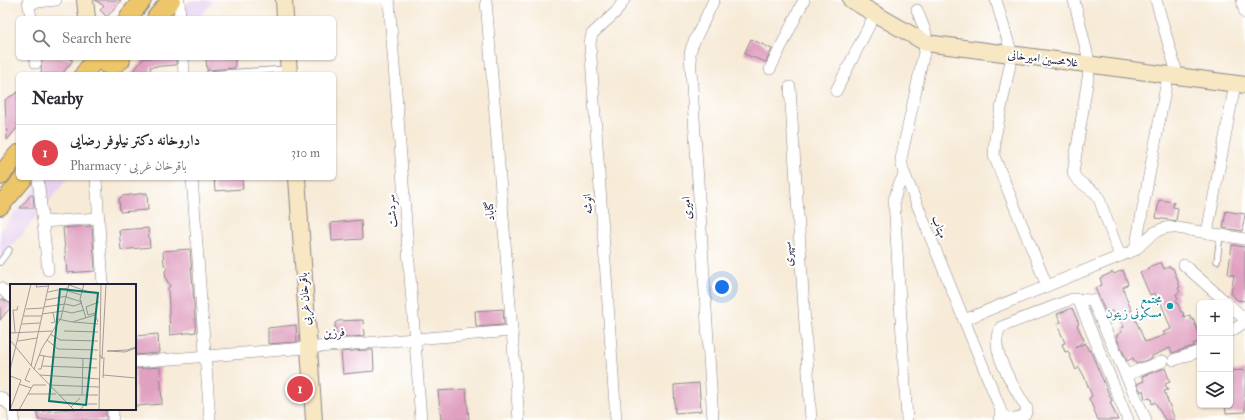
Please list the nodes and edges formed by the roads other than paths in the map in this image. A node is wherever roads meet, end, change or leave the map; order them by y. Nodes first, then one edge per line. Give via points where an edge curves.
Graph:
1 (56, 0) edge
2 (85, 0) edge
3 (142, 0) edge
4 (171, 0) edge
5 (179, 0) edge
6 (284, 0) edge
7 (389, 0) edge
8 (486, 0) edge
9 (624, 0) edge
10 (714, 0) edge
11 (804, 0) edge
12 (851, 0) edge
13 (996, 0) edge
14 (1074, 0) edge
15 (1156, 0) edge
16 (1242, 0) edge
17 (29, 2) edge
18 (917, 10) dead end
19 (1245, 12) edge
20 (875, 14) junction
21 (30, 16) edge
22 (87, 16) edge
23 (130, 16) edge
24 (158, 16) edge
25 (180, 16) edge
26 (285, 16) edge
27 (926, 43) junction
28 (1012, 55) junction
29 (104, 60) edge
30 (119, 60) edge
31 (120, 60) edge
32 (183, 60) edge
33 (1090, 65) junction
34 (288, 67) edge
35 (770, 69) dead end
36 (111, 72) edge
37 (184, 72) edge
38 (243, 72) edge
39 (1173, 76) junction
40 (1240, 85) edge
41 (790, 87) dead end
42 (836, 91) dead end
43 (16, 156) edge
44 (904, 175) junction
45 (0, 176) edge
46 (22, 180) edge
47 (38, 180) edge
48 (96, 180) edge
49 (192, 180) edge
50 (297, 180) edge
51 (0, 206) edge
52 (98, 218) junction
53 (43, 222) junction
54 (1207, 233) junction
55 (1220, 235) junction
56 (1245, 239) edge
57 (9, 250) dead end
58 (1135, 250) junction
59 (1120, 256) junction
60 (1217, 261) dead end
61 (0, 262) edge
62 (1184, 265) dead end
63 (48, 270) dead end
64 (104, 284) edge
65 (1046, 286) junction
66 (0, 288) edge
67 (10, 296) edge
68 (1078, 299) junction
69 (1224, 300) edge
70 (1233, 309) edge
71 (964, 320) junction
72 (1245, 321) edge
73 (1233, 330) edge
74 (512, 331) junction
75 (415, 339) junction
76 (309, 348) junction
77 (1197, 352) edge
78 (205, 356) junction
79 (1174, 360) dead end
80 (1163, 361) dead end
81 (136, 362) edge
82 (1126, 375) junction
83 (0, 398) edge
84 (10, 405) edge
85 (13, 410) edge
86 (1000, 417) edge
87 (14, 420) edge
88 (210, 420) edge
89 (314, 420) edge
90 (421, 420) edge
91 (519, 420) edge
92 (616, 420) edge
93 (713, 420) edge
94 (811, 420) edge
95 (907, 420) edge
96 (1128, 420) edge
97 (1146, 420) edge

1 - 17 street
2 - 22 street
3 - 23 main road
4 - 24 main road
5 - 25 street
6 - 26 street
7 - 75 street, سردشت
8 - 74 street, گناباد
9 - 92 street, انوشه via 616,12 592,34 590,43
10 - 93 street, امیری via 690,52
11 - 35 street
12 - 20 street, غلامحسین امیرخانی
13 - 28 street
14 - 33 street
15 - 39 street
16 - 19 street
17 - 21 street
18 - 27 street via 926,33
20 - 27 street, غلامحسین امیرخانی
20 - 42 street
27 - 28 street, غلامحسین امیرخانی
27 - 44 street, مهتاب via 901,159
28 - 33 street, غلامحسین امیرخانی
28 - 65 street via 995,138 994,156
29 - 30 main road via 110,65
31 - 36 main road
32 - 37 street
33 - 39 street, غلامحسین امیرخانی
33 - 59 street via 1072,173 1074,178 1098,196
34 - 38 lane
39 - 40 street, غلامحسین امیرخانی
39 - 58 street
40 - 54 street
41 - 94 street, سپهری
43 - 45 main road
44 - 71 street, مهتاب
44 - 95 street via 894,200
46 - 51 main road
47 - 53 street
48 - 52 street
49 - 78 street
50 - 76 street, باقرخان غربی
52 - 53 street
52 - 64 street
53 - 63 street
54 - 55 street
54 - 58 street via 1166,228 1156,231
55 - 56 street
55 - 60 lane
57 - 61 lane
58 - 59 street
59 - 65 street
62 - 69 street
65 - 71 street
66 - 67 street
68 - 82 street via 1092,300
68 - 86 street, مهتاب via 1072,299 1001,327 997,333 1001,361 1027,409 1025,415 1014,419
68 - 96 street
70 - 72 street
71 - 86 street, مهتاب via 1000,408
72 - 73 street
74 - 75 street, فرزین
74 - 91 street, گناباد
75 - 76 street, فرزین
75 - 90 street, سردشت
76 - 78 street, فرزین
76 - 89 street, باقرخان غربی
77 - 79 street
78 - 81 street, فرزین
78 - 88 street
80 - 82 street
82 - 97 street
83 - 84 street
85 - 87 street

